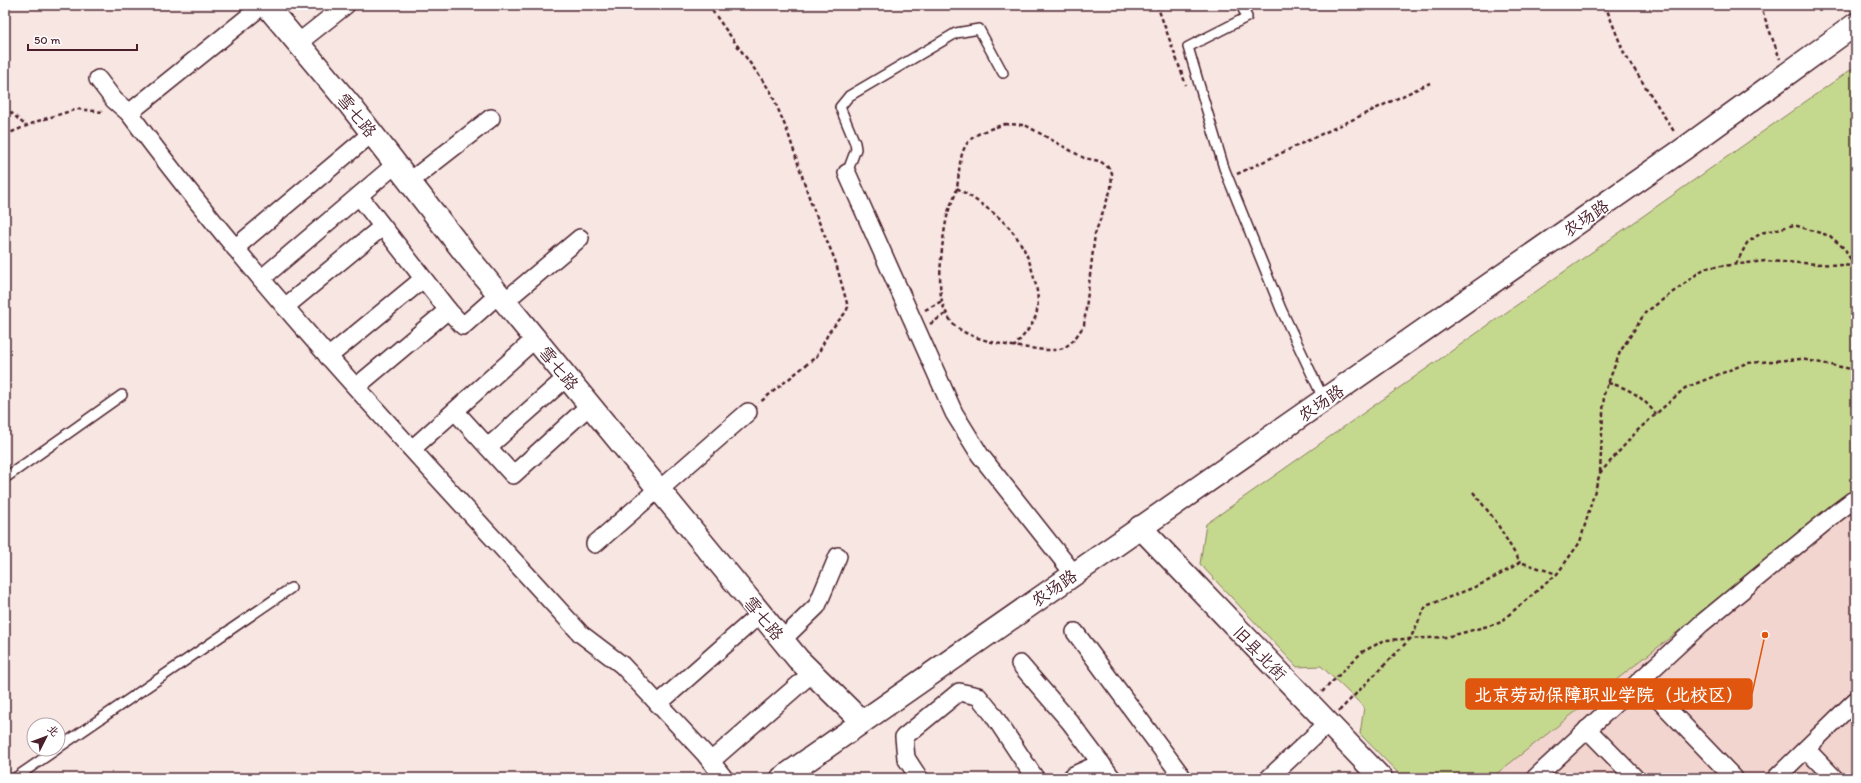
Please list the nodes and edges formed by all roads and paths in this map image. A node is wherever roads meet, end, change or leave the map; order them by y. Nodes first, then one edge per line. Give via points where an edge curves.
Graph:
1 (264, 5) edge
2 (346, 5) edge
3 (708, 5) edge
4 (1241, 5) edge
5 (1605, 5) edge
6 (1760, 5) edge
7 (1856, 24) edge
8 (298, 43) junction
9 (1004, 73) dead end
10 (1787, 74) junction
11 (98, 79) dead end
12 (1430, 83) dead end
13 (114, 100) junction
14 (5, 107) edge
15 (129, 113) junction
16 (491, 118) dead end
17 (27, 126) junction
18 (372, 133) junction
19 (5, 135) edge
20 (1685, 148) junction
21 (396, 164) junction
22 (847, 173) joint
23 (1228, 178) junction
24 (409, 182) junction
25 (957, 188) junction
26 (359, 196) junction
27 (382, 227) junction
28 (580, 238) dead end
29 (235, 248) junction
30 (1736, 264) junction
31 (1855, 266) edge
32 (423, 278) junction
33 (261, 279) junction
34 (502, 298) junction
35 (285, 307) junction
36 (448, 310) junction
37 (947, 313) junction
38 (917, 331) junction
39 (535, 339) junction
40 (1014, 347) junction
41 (328, 357) junction
42 (1856, 370) edge
43 (567, 377) junction
44 (1608, 383) junction
45 (356, 387) junction
46 (122, 395) dead end
47 (1324, 401) junction
48 (590, 405) junction
49 (455, 411) junction
50 (748, 412) joint
51 (1656, 414) junction
52 (488, 447) junction
53 (412, 449) junction
54 (1600, 473) junction
55 (5, 478) edge
56 (659, 489) junction
57 (1473, 492) dead end
58 (1856, 500) edge
59 (1140, 527) junction
60 (595, 544) dead end
61 (838, 556) dead end
62 (1520, 562) junction
63 (1074, 574) junction
64 (1557, 574) junction
65 (291, 588) dead end
66 (760, 614) junction
67 (1075, 632) dead end
68 (1410, 639) junction
69 (782, 640) junction
70 (1020, 664) dead end
71 (812, 673) junction
72 (1640, 680) junction
73 (1856, 701) edge
74 (658, 704) junction
75 (1310, 704) junction
76 (862, 722) junction
77 (1328, 723) junction
78 (1587, 729) junction
79 (66, 743) edge
80 (1806, 749) junction
81 (46, 757) edge
82 (712, 761) junction
83 (1101, 763) junction
84 (1537, 777) edge
85 (15, 778) edge
86 (724, 778) edge
87 (782, 778) edge
88 (919, 778) edge
89 (1035, 778) edge
90 (1071, 778) edge
91 (1112, 778) edge
92 (1183, 778) edge
93 (1269, 778) edge
94 (1381, 778) edge
95 (1635, 778) edge
96 (1734, 778) edge
97 (1776, 778) edge
98 (1834, 778) edge

1 - 8 street, 雪七路
1 - 15 street
2 - 8 street
3 - 50 path via 771,92 788,133 810,203 835,260 848,307 829,332 817,356
4 - 23 lane via 1247,17 1188,46
5 - 20 path via 1624,53
6 - 10 path
7 - 10 street, 农场路
8 - 18 street, 雪七路
9 - 22 lane via 980,29 956,34 849,96 840,107 856,149
10 - 20 street, 农场路
11 - 13 street
12 - 23 path
13 - 15 street
13 - 17 path via 103,112 77,109
14 - 17 path
15 - 29 street
16 - 24 street
17 - 19 path
18 - 21 street, 雪七路
18 - 29 street
20 - 47 street, 农场路
21 - 24 street, 雪七路
21 - 26 street
22 - 38 street
23 - 47 lane via 1281,309
24 - 34 street, 雪七路
25 - 37 path via 948,212 941,257 942,301
25 - 40 path via 1001,218 1019,239 1032,267 1038,291 1037,312 1029,328
25 - 40 path via 958,171 971,138 1005,124 1025,125 1084,158 1100,161 1112,173 1111,189 1095,234 1084,325 1068,346 1054,351
26 - 27 street
26 - 33 street
27 - 32 street
27 - 35 street
28 - 34 street
29 - 33 street
30 - 31 path via 1765,261
30 - 31 path via 1747,243 1761,233 1794,225 1830,236 1845,249
30 - 44 path via 1705,268 1645,313 1620,352
32 - 36 street
32 - 41 street
33 - 35 street
34 - 36 street via 463,326
34 - 39 street, 雪七路
35 - 41 street
36 - 45 street
37 - 38 path
37 - 40 path via 954,324 968,334
38 - 63 street via 954,413 980,455
39 - 43 street, 雪七路
39 - 49 street
41 - 45 street
42 - 51 path via 1801,359 1747,363 1685,388
43 - 48 street, 雪七路
43 - 52 street
44 - 51 path via 1620,386 1642,398
44 - 54 path via 1604,394
45 - 53 street
46 - 55 lane
47 - 59 street, 农场路
48 - 52 street via 513,475
48 - 56 street, 雪七路
49 - 52 street
49 - 53 street
50 - 56 street
51 - 54 path via 1638,430
53 - 74 street via 581,634 622,665
54 - 64 path via 1580,542
56 - 60 street
56 - 66 street, 雪七路
57 - 62 path via 1495,520
58 - 72 street via 1836,513 1701,624
59 - 63 street, 农场路
59 - 75 street, 旧县北街
61 - 69 street via 817,606
62 - 64 path
62 - 68 path via 1500,576 1426,606
63 - 76 street, 农场路
64 - 68 path via 1499,623 1447,637
65 - 79 lane
66 - 69 street, 雪七路
66 - 74 street
67 - 92 street
68 - 75 path via 1386,640 1362,652
68 - 77 path
69 - 71 street, 雪七路
70 - 83 street
71 - 76 street, 雪七路
71 - 82 street
72 - 78 street
72 - 96 street
73 - 80 street
74 - 82 street
75 - 77 street, 旧县北街
76 - 87 street, 农场路
77 - 93 street
77 - 94 street, 旧县北街
78 - 84 street
78 - 95 street
80 - 97 street
80 - 98 street
81 - 85 lane
82 - 86 street
83 - 90 street
83 - 91 street
88 - 89 street via 906,758 904,737 959,692 978,696

